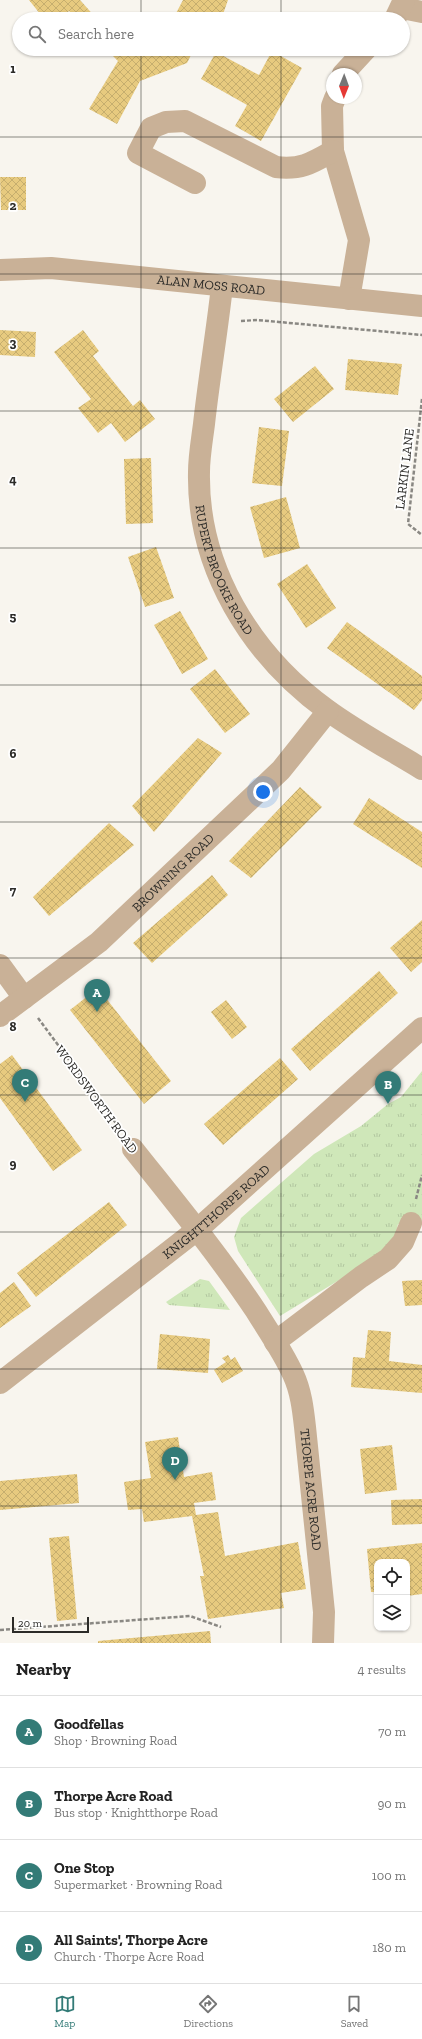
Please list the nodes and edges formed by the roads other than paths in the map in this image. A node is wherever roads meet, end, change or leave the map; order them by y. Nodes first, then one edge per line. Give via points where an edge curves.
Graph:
1 (360, 56) edge
2 (349, 68) edge
3 (333, 104) edge
4 (333, 151) junction
5 (195, 183) dead end
6 (0, 270) edge
7 (222, 286) junction
8 (349, 299) junction
9 (422, 306) edge
10 (328, 711) junction
11 (422, 769) edge
12 (0, 964) edge
13 (24, 998) junction
14 (0, 1016) edge
15 (422, 1028) edge
16 (133, 1148) road end
17 (411, 1223) dead end
18 (198, 1230) junction
19 (276, 1342) junction
20 (0, 1383) edge
21 (323, 1643) edge

1 - 2 street
3 - 4 street
4 - 5 street via 308,165 290,169 276,167 185,121 166,122 151,128 138,153
4 - 8 street via 359,240
6 - 7 street, ALAN MOSS ROAD via 51,268
7 - 8 street, ALAN MOSS ROAD
7 - 10 street, RUPERT BROOKE ROAD via 199,472 204,526 211,557 237,614 255,641 296,686
8 - 9 street, ALAN MOSS ROAD
10 - 11 street, RUPERT BROOKE ROAD
10 - 13 street, BROWNING ROAD via 281,770 99,942
12 - 13 street
13 - 14 street, BROWNING ROAD
15 - 18 street, KNIGHTTHORPE ROAD
16 - 18 street, WORDSWORTH ROAD
17 - 19 street via 403,1242 388,1259
18 - 19 street, THORPE ACRE ROAD
18 - 20 street, KNIGHTTHORPE ROAD
19 - 21 street, THORPE ACRE ROAD via 302,1398 324,1612

